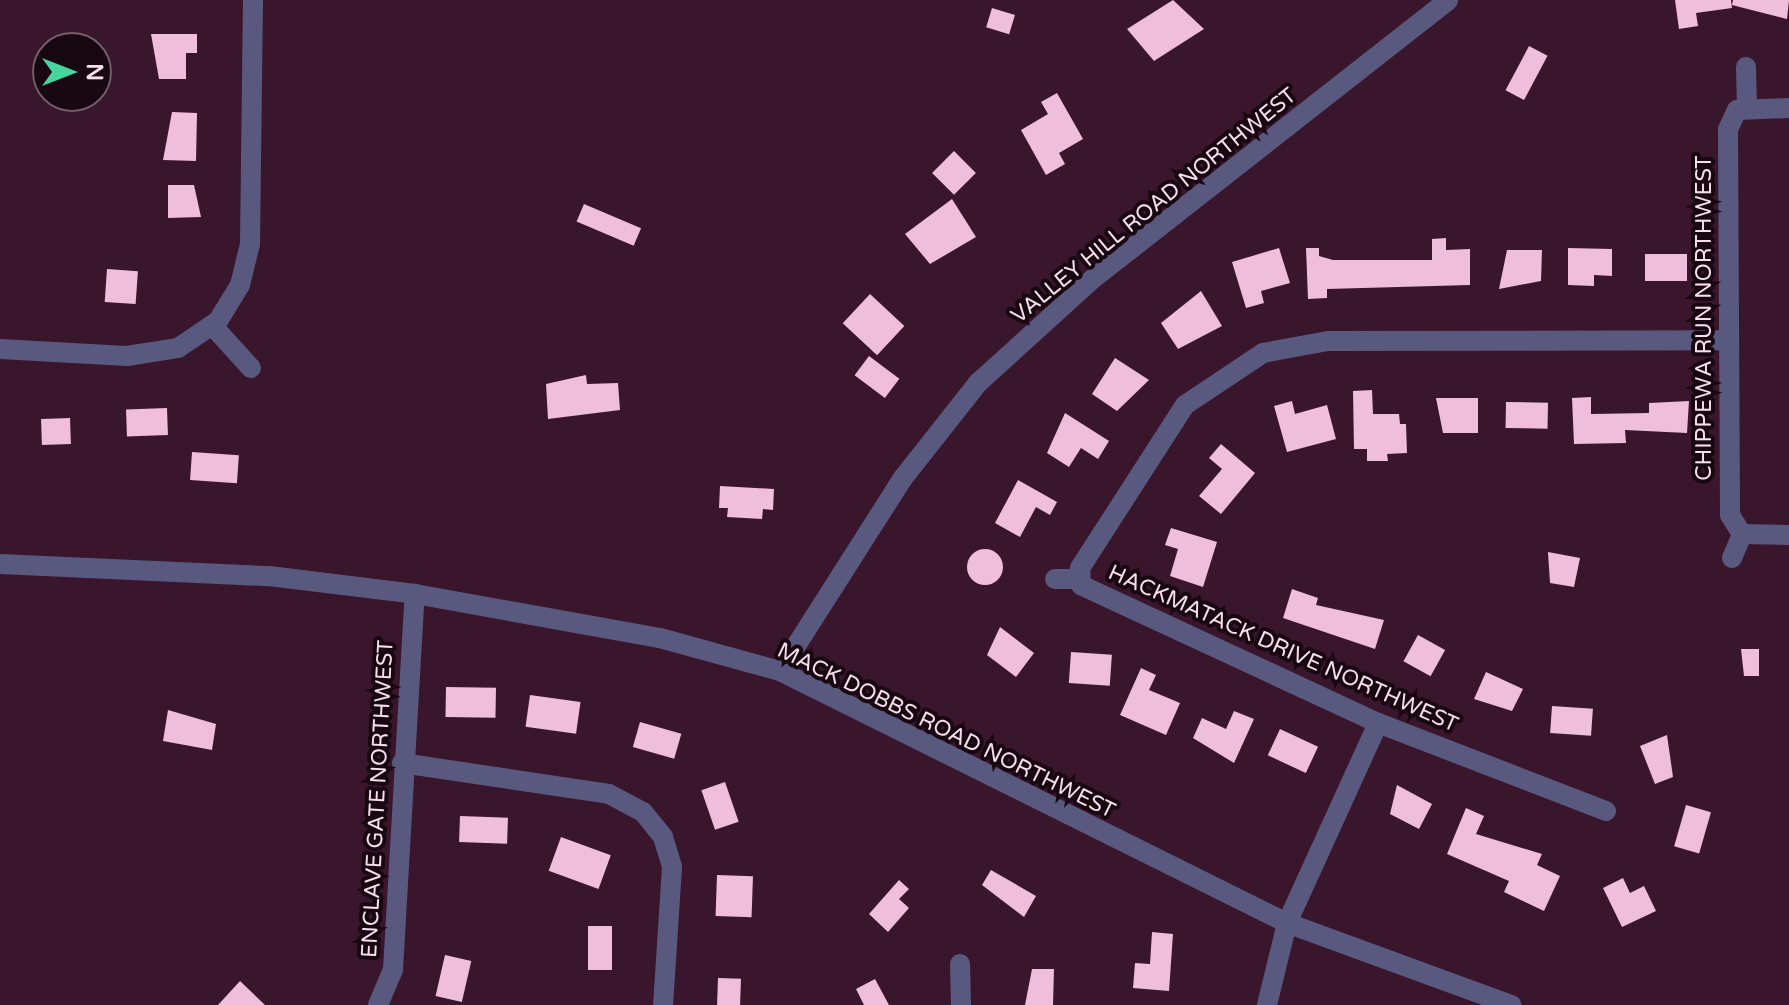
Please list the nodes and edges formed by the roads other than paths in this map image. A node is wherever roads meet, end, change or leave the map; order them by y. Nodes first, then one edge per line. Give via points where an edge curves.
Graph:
1 (253, 0) edge
2 (1448, 0) edge
3 (1746, 67) dead end
4 (1747, 108) junction
5 (1789, 108) edge
6 (212, 325) junction
7 (1729, 340) junction
8 (0, 349) edge
9 (251, 368) dead end
10 (1742, 534) junction
11 (1789, 535) edge
12 (1732, 558) dead end
13 (0, 564) edge
14 (1055, 579) dead end
15 (1078, 579) junction
16 (415, 594) junction
17 (780, 671) junction
18 (1378, 723) junction
19 (402, 763) junction
20 (1606, 811) dead end
21 (1287, 923) junction
22 (960, 964) dead end
23 (378, 1005) edge
24 (663, 1005) edge
25 (961, 1005) edge
26 (1267, 1005) edge
27 (1511, 1005) edge

1 - 6 street via 250,244 240,285
2 - 17 street, VALLEY HILL ROAD NORTHWEST via 1094,278 978,383 903,478
3 - 4 street
4 - 5 street
4 - 7 street, CHIPPEWA RUN NORTHWEST via 1730,118 1728,129
6 - 8 street via 178,348 127,356
6 - 9 street
7 - 10 street, CHIPPEWA RUN NORTHWEST via 1730,515
7 - 15 street, HACKMATACK DRIVE NORTHWEST via 1328,341 1263,353 1185,405 1085,555
10 - 11 street
10 - 12 street
13 - 16 street, MACK DOBBS ROAD NORTHWEST via 269,576
14 - 15 street
15 - 18 street, HACKMATACK DRIVE NORTHWEST
16 - 17 street, MACK DOBBS ROAD NORTHWEST via 660,638
16 - 19 street, ENCLAVE GATE NORTHWEST
17 - 21 street, MACK DOBBS ROAD NORTHWEST
18 - 20 street, HACKMATACK DRIVE NORTHWEST
18 - 21 street
19 - 23 street, ENCLAVE GATE NORTHWEST via 393,970
19 - 24 street via 609,794 643,812 663,837 672,867
21 - 26 street
21 - 27 street, MACK DOBBS ROAD NORTHWEST
22 - 25 street

